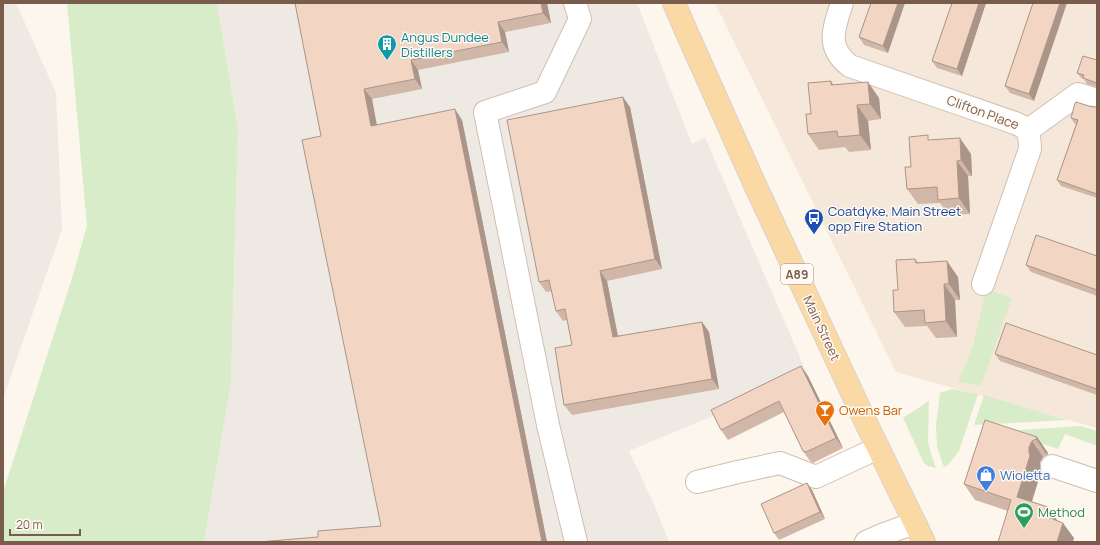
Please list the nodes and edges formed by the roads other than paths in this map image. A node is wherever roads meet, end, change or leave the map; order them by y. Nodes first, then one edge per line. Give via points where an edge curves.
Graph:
1 (575, 3) edge
2 (674, 3) edge
3 (842, 3) edge
4 (1097, 100) edge
5 (1028, 131) junction
6 (983, 284) dead end
7 (878, 448) junction
8 (1052, 466) dead end
9 (1097, 481) edge
10 (697, 482) dead end
11 (919, 533) edge
12 (576, 542) edge
13 (866, 542) edge

1 - 12 street via 580,19 545,92 485,112 548,425
2 - 7 main road, Main Street / A89
3 - 5 street, Clifton Place via 833,38 839,55 850,66 1015,122
4 - 5 street via 1078,94
5 - 6 street, Clifton Place via 1030,149
7 - 10 street via 816,477 780,463
7 - 11 main road, Main Street / A89
8 - 9 street
11 - 13 street via 884,534

